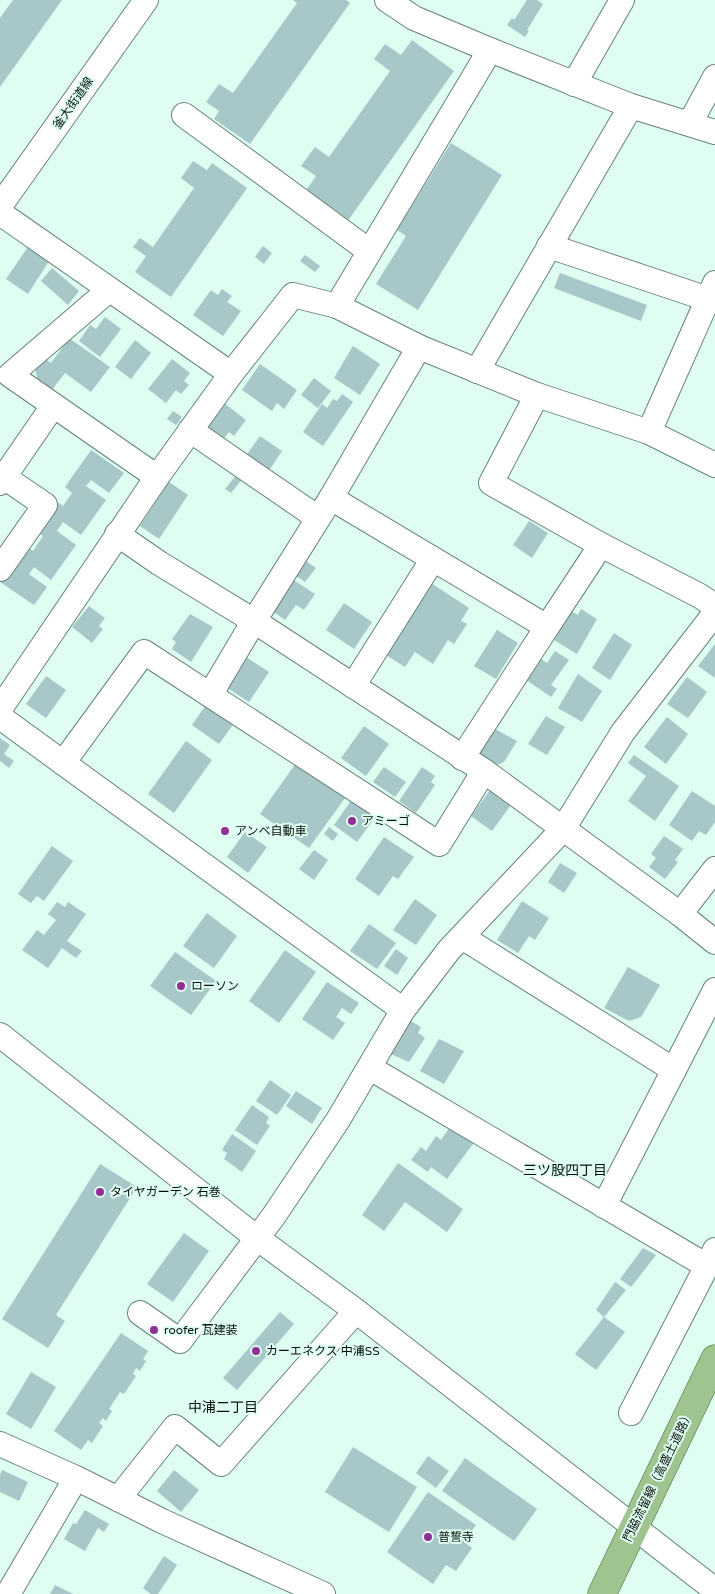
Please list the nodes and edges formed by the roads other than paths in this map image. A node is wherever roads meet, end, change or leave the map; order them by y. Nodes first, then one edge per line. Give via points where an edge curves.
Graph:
1 (146, 0) edge
2 (387, 0) edge
3 (622, 0) edge
4 (419, 9) edge
5 (490, 50) junction
6 (715, 77) edge
7 (574, 84) junction
8 (631, 106) junction
9 (184, 115) dead end
10 (690, 124) junction
11 (715, 132) edge
12 (0, 206) edge
13 (0, 213) edge
14 (549, 246) junction
15 (369, 252) junction
16 (109, 290) junction
17 (711, 291) edge
18 (337, 306) junction
19 (419, 347) junction
20 (477, 371) junction
21 (231, 374) junction
22 (537, 396) junction
23 (53, 406) junction
24 (190, 430) junction
25 (649, 432) junction
26 (715, 465) edge
27 (156, 478) junction
28 (2, 480) edge
29 (331, 498) junction
30 (318, 518) junction
31 (118, 534) junction
32 (601, 545) junction
33 (433, 559) junction
34 (0, 569) edge
35 (715, 606) edge
36 (715, 613) edge
37 (254, 621) junction
38 (547, 627) junction
39 (353, 686) junction
40 (210, 695) junction
41 (0, 709) edge
42 (0, 717) edge
43 (462, 758) junction
44 (63, 763) junction
45 (484, 772) junction
46 (563, 829) junction
47 (715, 869) edge
48 (680, 914) junction
49 (462, 937) junction
50 (715, 942) edge
51 (715, 990) edge
52 (403, 1010) junction
53 (0, 1035) edge
54 (370, 1068) junction
55 (674, 1070) junction
56 (604, 1206) junction
57 (258, 1238) junction
58 (711, 1258) edge
59 (356, 1311) junction
60 (140, 1313) dead end
61 (715, 1359) edge
62 (631, 1413) dead end
63 (0, 1444) edge
64 (76, 1478) junction
65 (118, 1499) junction
66 (634, 1527) junction
67 (715, 1590) edge
68 (8, 1594) edge
69 (323, 1594) edge
70 (602, 1594) edge

1 - 12 street, 釜大街道線
2 - 4 street
3 - 7 street
4 - 5 street
5 - 7 street
5 - 15 street
6 - 10 street
7 - 8 street
8 - 10 street
8 - 14 street
9 - 15 street
10 - 11 street
13 - 16 street
14 - 17 street
14 - 20 street
15 - 18 street
16 - 21 street
16 - 23 street via 10,375
17 - 25 street
18 - 19 street
18 - 21 street via 293,294
19 - 20 street
19 - 29 street
20 - 22 street
21 - 24 street
22 - 25 street
22 - 32 street via 491,483
23 - 27 street
23 - 28 street
24 - 27 street
24 - 30 street
25 - 26 street
27 - 31 street
28 - 34 street via 45,505
29 - 30 street
29 - 33 street
30 - 37 street
31 - 37 street
31 - 41 street
32 - 35 street
32 - 38 street
33 - 38 street
33 - 39 street
36 - 46 street via 623,732
37 - 39 street
37 - 40 street
38 - 43 street
39 - 43 street
40 - 44 street via 144,652
40 - 45 street via 439,844
42 - 44 street
43 - 45 street
44 - 52 street
45 - 46 street
46 - 48 street
46 - 49 street
47 - 48 street
48 - 50 street
49 - 52 street
49 - 55 street
51 - 55 street
52 - 54 street
53 - 57 street
54 - 56 street
54 - 57 street
55 - 56 street
56 - 58 street
57 - 59 street
57 - 60 street via 180,1341
58 - 62 street
59 - 65 street via 221,1464 175,1427
59 - 66 street
61 - 66 main road, 門脇流留線（高盛土道路）
63 - 64 street
64 - 65 street
64 - 68 street
65 - 69 street
66 - 67 street
66 - 70 main road, 門脇流留線（高盛土道路）

